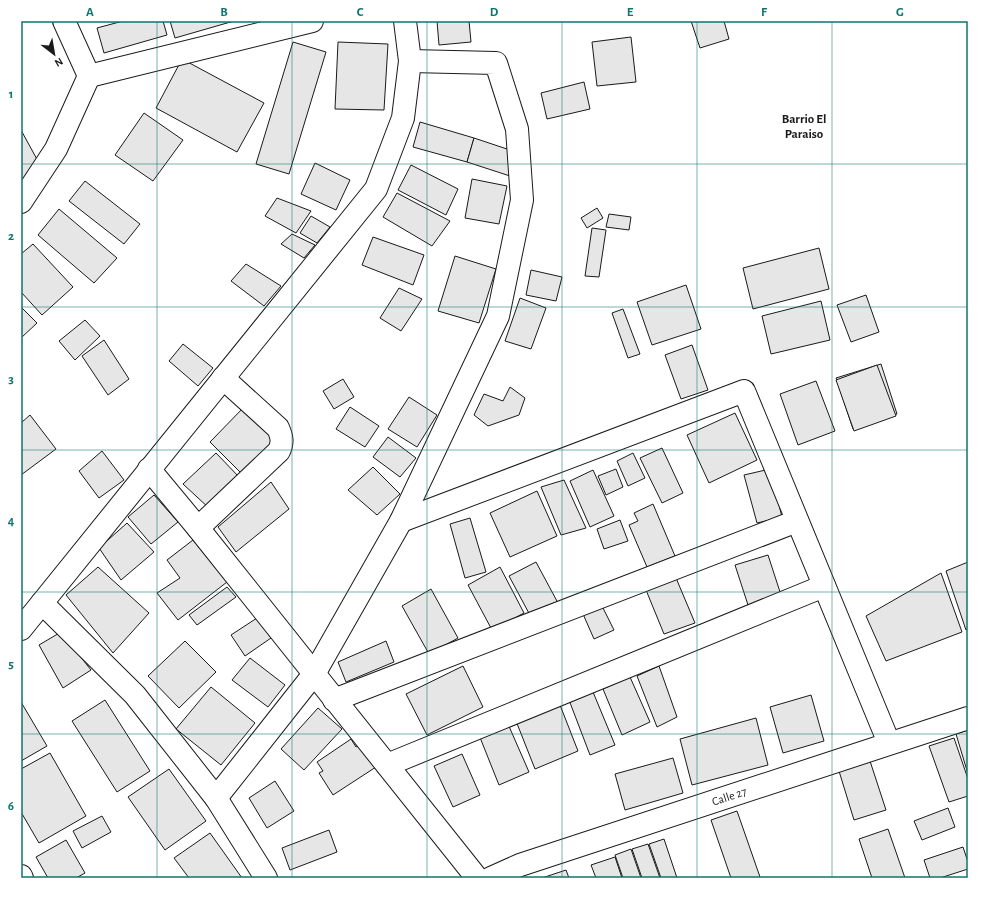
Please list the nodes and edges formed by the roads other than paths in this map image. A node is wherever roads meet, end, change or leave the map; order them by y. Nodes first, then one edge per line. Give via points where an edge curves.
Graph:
1 (64, 21) edge
2 (312, 21) edge
3 (405, 21) edge
4 (410, 61) junction
5 (88, 76) junction
6 (21, 202) edge
7 (223, 378) junction
8 (149, 469) junction
9 (401, 521) junction
10 (797, 521) junction
11 (198, 528) junction
12 (824, 586) junction
13 (42, 603) junction
14 (21, 629) edge
15 (314, 674) junction
16 (334, 700) junction
17 (968, 718) edge
18 (888, 744) junction
19 (387, 765) junction
20 (216, 798) junction
21 (522, 872) edge
22 (266, 878) edge
23 (477, 878) edge
24 (491, 878) edge

1 - 5 street
2 - 5 street
3 - 4 street
4 - 7 street via 403,118 376,189
4 - 9 street via 496,63 517,130 522,200 498,316
5 - 6 street via 56,149
7 - 8 street
7 - 11 street via 278,428 282,443 279,451
8 - 11 street
8 - 13 street
9 - 10 street via 744,391
9 - 15 street
10 - 12 street
10 - 16 street
11 - 15 street
12 - 18 street
12 - 19 street
13 - 14 street
13 - 20 street via 134,695
15 - 16 street
15 - 20 street
16 - 19 street
17 - 18 street, Calle 27
18 - 21 street, Calle 27
19 - 23 street
20 - 22 street
21 - 24 street, Calle 27

